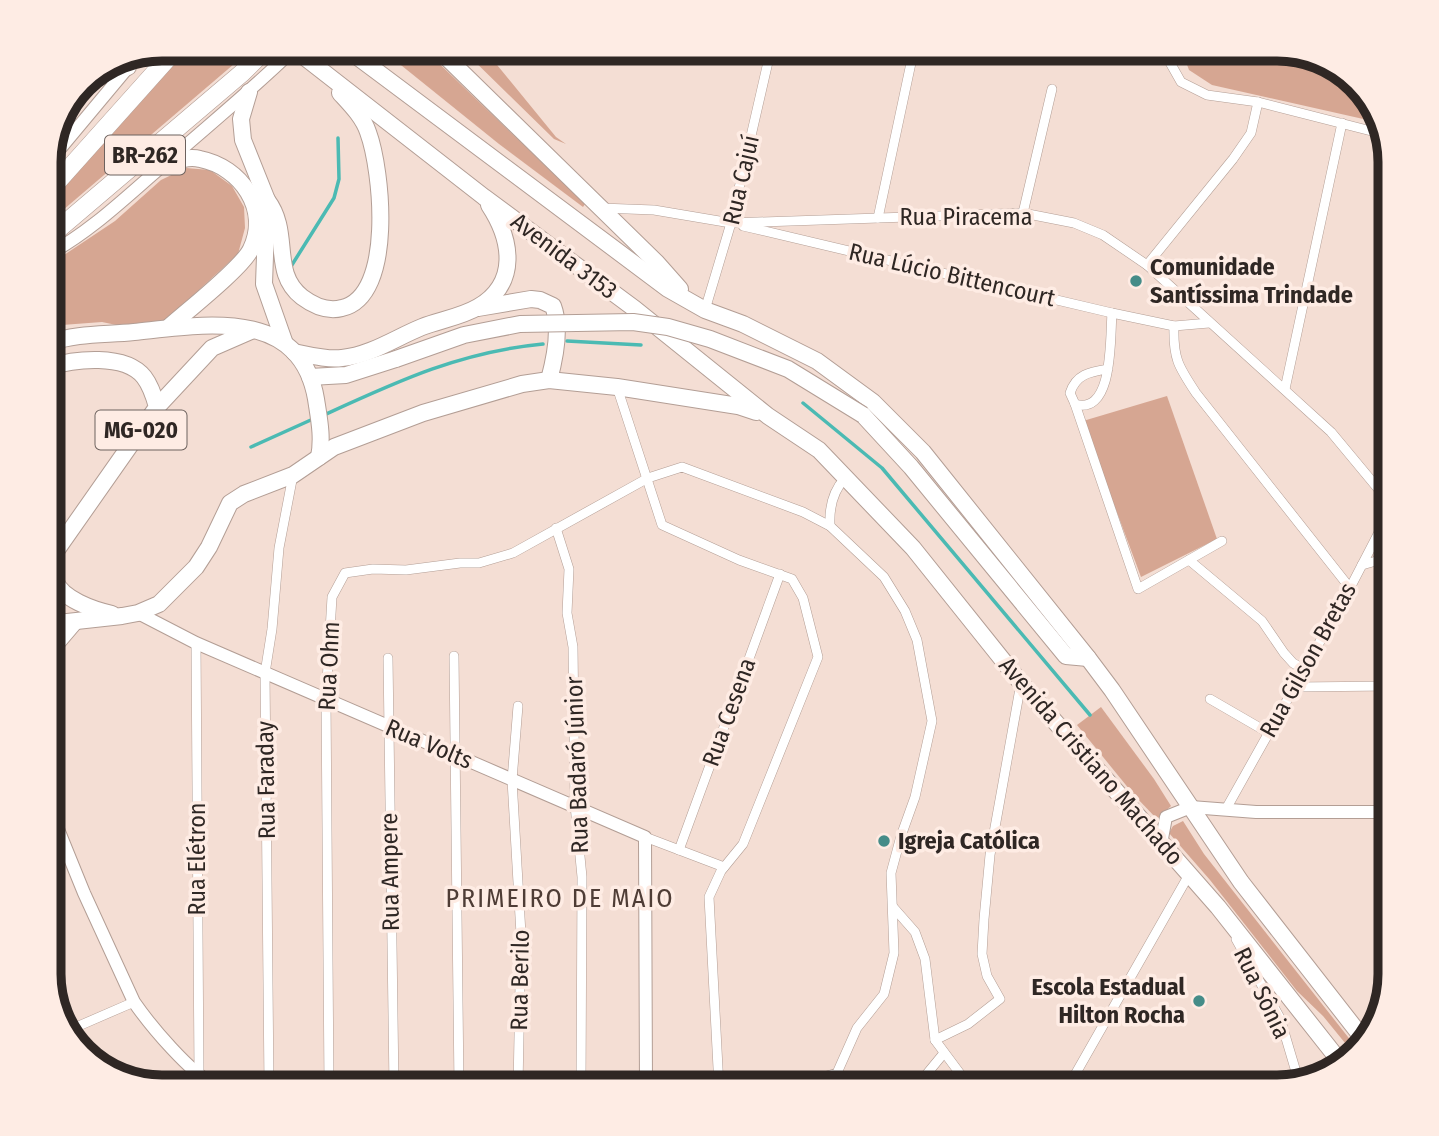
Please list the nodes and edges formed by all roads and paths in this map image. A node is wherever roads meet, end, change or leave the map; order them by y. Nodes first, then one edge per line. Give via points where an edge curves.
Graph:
1 (165, 61) edge
2 (254, 61) edge
3 (282, 61) edge
4 (310, 61) edge
5 (363, 61) edge
6 (450, 61) edge
7 (768, 61) edge
8 (911, 61) edge
9 (1171, 61) edge
10 (128, 68) edge
11 (330, 76) junction
12 (1052, 89) dead end
13 (252, 90) junction
14 (1258, 102) junction
15 (1342, 123) junction
16 (1372, 131) edge
17 (63, 145) edge
18 (163, 165) junction
19 (61, 178) edge
20 (484, 197) junction
21 (267, 200) junction
22 (601, 208) junction
23 (1023, 213) junction
24 (878, 218) junction
25 (731, 223) junction
26 (61, 227) edge
27 (61, 248) edge
28 (1147, 265) junction
29 (699, 307) junction
30 (476, 308) junction
31 (1112, 313) junction
32 (1209, 323) junction
33 (1174, 326) junction
34 (169, 327) junction
35 (253, 330) junction
36 (61, 340) edge
37 (289, 346) junction
38 (61, 364) edge
39 (1108, 369) junction
40 (310, 377) junction
41 (549, 380) junction
42 (617, 387) junction
43 (1285, 389) junction
44 (1075, 404) junction
45 (157, 407) junction
46 (768, 416) junction
47 (319, 457) junction
48 (832, 465) joint
49 (293, 475) junction
50 (648, 478) junction
51 (845, 478) junction
52 (1378, 489) edge
53 (830, 526) junction
54 (556, 528) junction
55 (1378, 534) edge
56 (1222, 541) dead end
57 (61, 545) edge
58 (1189, 560) junction
59 (1378, 560) edge
60 (1362, 565) junction
61 (780, 575) junction
62 (61, 587) edge
63 (1350, 588) junction
64 (130, 614) junction
65 (84, 620) junction
66 (61, 623) edge
67 (61, 643) edge
68 (195, 643) junction
69 (454, 656) dead end
70 (388, 658) dead end
71 (1088, 658) junction
72 (1305, 670) junction
73 (265, 673) junction
74 (1021, 683) junction
75 (1378, 686) edge
76 (1296, 687) junction
77 (326, 699) junction
78 (1210, 699) dead end
79 (518, 706) dead end
80 (388, 726) junction
81 (1267, 732) junction
82 (457, 756) junction
83 (512, 780) junction
84 (575, 805) junction
85 (1191, 807) junction
86 (1226, 809) junction
87 (1378, 812) edge
88 (61, 837) edge
89 (645, 837) junction
90 (1161, 844) junction
91 (679, 850) junction
92 (724, 867) junction
93 (1190, 873) junction
94 (892, 907) junction
95 (1218, 907) junction
96 (134, 1002) junction
97 (77, 1027) edge
98 (1358, 1033) edge
99 (935, 1040) junction
100 (944, 1053) junction
101 (1335, 1056) edge
102 (1296, 1073) edge
103 (198, 1074) joint
104 (269, 1075) edge
105 (328, 1075) edge
106 (394, 1075) edge
107 (459, 1075) edge
108 (518, 1075) edge
109 (581, 1075) edge
110 (646, 1075) edge
111 (719, 1075) edge
112 (830, 1075) edge
113 (926, 1075) edge
114 (961, 1075) edge
115 (1075, 1075) edge

1 - 19 highway, BR-262
2 - 26 highway, BR-262
3 - 13 street, BR-262
4 - 11 highway, Avenida 3153
5 - 29 highway, Avenida 3153 via 668,289
6 - 22 highway
7 - 25 street, Rua Cajuí
8 - 24 street
9 - 14 street via 1181,82 1207,95
10 - 17 street, BR-262
11 - 20 highway, Avenida 3153
11 - 21 highway via 363,120 375,161 381,222 376,259 362,297 344,308 326,310 301,296 286,276 279,220
12 - 23 street
13 - 18 street, BR-262
13 - 21 highway via 241,119 243,140
14 - 15 street
14 - 28 street via 1251,133
15 - 16 street
15 - 43 street
18 - 27 street, BR-262
18 - 34 highway via 200,159 228,171 249,192 258,225 246,258
20 - 30 highway via 500,221 508,253 507,272 496,293
20 - 46 highway, Avenida 3153 via 635,309
21 - 37 highway via 264,284
22 - 25 street, Rua Piracema via 654,209
22 - 29 highway
23 - 24 street, Rua Piracema
23 - 28 street, Rua Piracema via 1074,223 1103,235
24 - 25 street, Rua Piracema
25 - 29 street, Rua Cajuí
25 - 31 street, Rua Lúcio Bittencourt
28 - 32 street, Rua Piracema
29 - 71 highway, Avenida Cristiano Machado via 817,361 873,402 923,452
30 - 37 highway via 370,352 341,358
30 - 41 highway via 540,300 553,306 556,327
31 - 33 street, Rua Lúcio Bittencourt
31 - 39 street
32 - 33 street, Rua Lúcio Bittencourt
32 - 43 street, Rua Piracema
33 - 63 street via 1174,353 1196,393
34 - 35 highway via 225,325
34 - 36 highway
35 - 37 highway
35 - 45 highway, MG-020 via 212,348
37 - 40 highway
38 - 45 highway, MG-020 via 114,362 135,369 152,390
39 - 44 street via 1099,397 1081,406
39 - 44 street via 1077,379 1070,393
40 - 47 highway via 321,430
40 - 71 highway, Avenida Cristiano Machado, bridge via 346,375 464,335 520,324 634,322 710,339 788,369 863,415 1066,656
41 - 42 highway
41 - 47 highway via 423,413
42 - 46 highway via 738,406
42 - 50 street
43 - 52 street, Rua Piracema via 1331,432
44 - 58 street via 1138,589
45 - 57 highway, MG-020
46 - 48 highway, Avenida 3153 via 819,450
47 - 49 highway
48 - 51 highway, Avenida Cristiano Machado
49 - 64 highway via 230,503 196,568 159,604
49 - 73 street, Rua Faraday via 278,548
50 - 53 street, Rua Ohm via 682,467
50 - 54 street, Rua Ohm
50 - 61 street via 662,525
51 - 53 street via 832,503
51 - 74 highway, Avenida Cristiano Machado via 913,548
53 - 94 street, Rua Ohm via 884,577 905,611 917,640 927,689 932,721 891,873
54 - 77 street, Rua Ohm via 513,553 479,563 345,573 332,597
54 - 84 street, Rua Badaró Júnior via 569,569
55 - 60 street, Rua Gilson Bretas
56 - 58 street
58 - 72 street via 1262,621 1293,663
59 - 60 street
60 - 63 street, Rua Gilson Bretas
61 - 91 street, Rua Cesena
61 - 92 street via 792,579 803,598 818,657 743,844
62 - 64 highway, MG-020 via 76,601 96,610
63 - 72 street, Rua Gilson Bretas
64 - 65 highway
64 - 68 street, Rua Volts
65 - 66 highway
65 - 67 street
68 - 73 street, Rua Volts
68 - 103 street, Rua Elétron
69 - 82 street
70 - 80 street, Rua Ampere
71 - 85 highway, Avenida Cristiano Machado
72 - 76 street, Rua Gilson Bretas
73 - 77 street, Rua Volts
73 - 104 street, Rua Faraday
74 - 90 highway, Avenida Cristiano Machado
74 - 99 street via 990,855 984,919 982,954 987,976 1000,999 968,1024
75 - 76 street
76 - 81 street, Rua Gilson Bretas
77 - 80 street, Rua Volts
77 - 105 street, Rua Ohm
78 - 81 street
79 - 83 street, Rua Berilo
80 - 82 street, Rua Volts
80 - 106 street, Rua Ampere
81 - 86 street, Rua Gilson Bretas
82 - 83 street, Rua Volts
82 - 107 street
83 - 84 street, Rua Volts
83 - 108 street, Rua Berilo via 521,934
84 - 89 street, Rua Volts
84 - 109 street, Rua Badaró Júnior via 582,877
85 - 86 street
85 - 90 street via 1166,817
85 - 98 highway, Avenida Cristiano Machado via 1241,883
86 - 87 street
88 - 96 street
89 - 91 street, Rua Volts
89 - 110 street
90 - 93 highway, Avenida Cristiano Machado
91 - 92 street, Rua Volts
92 - 111 street via 709,897
93 - 95 highway, Avenida Cristiano Machado
93 - 115 street
94 - 99 street via 915,932 925,959
94 - 112 street, Rua Ohm via 894,953 884,994 857,1028 836,1073
95 - 101 highway, Avenida Cristiano Machado
95 - 102 street, Rua Sônia via 1280,1018
96 - 97 street
96 - 103 street
99 - 100 street
100 - 113 street
100 - 114 street

